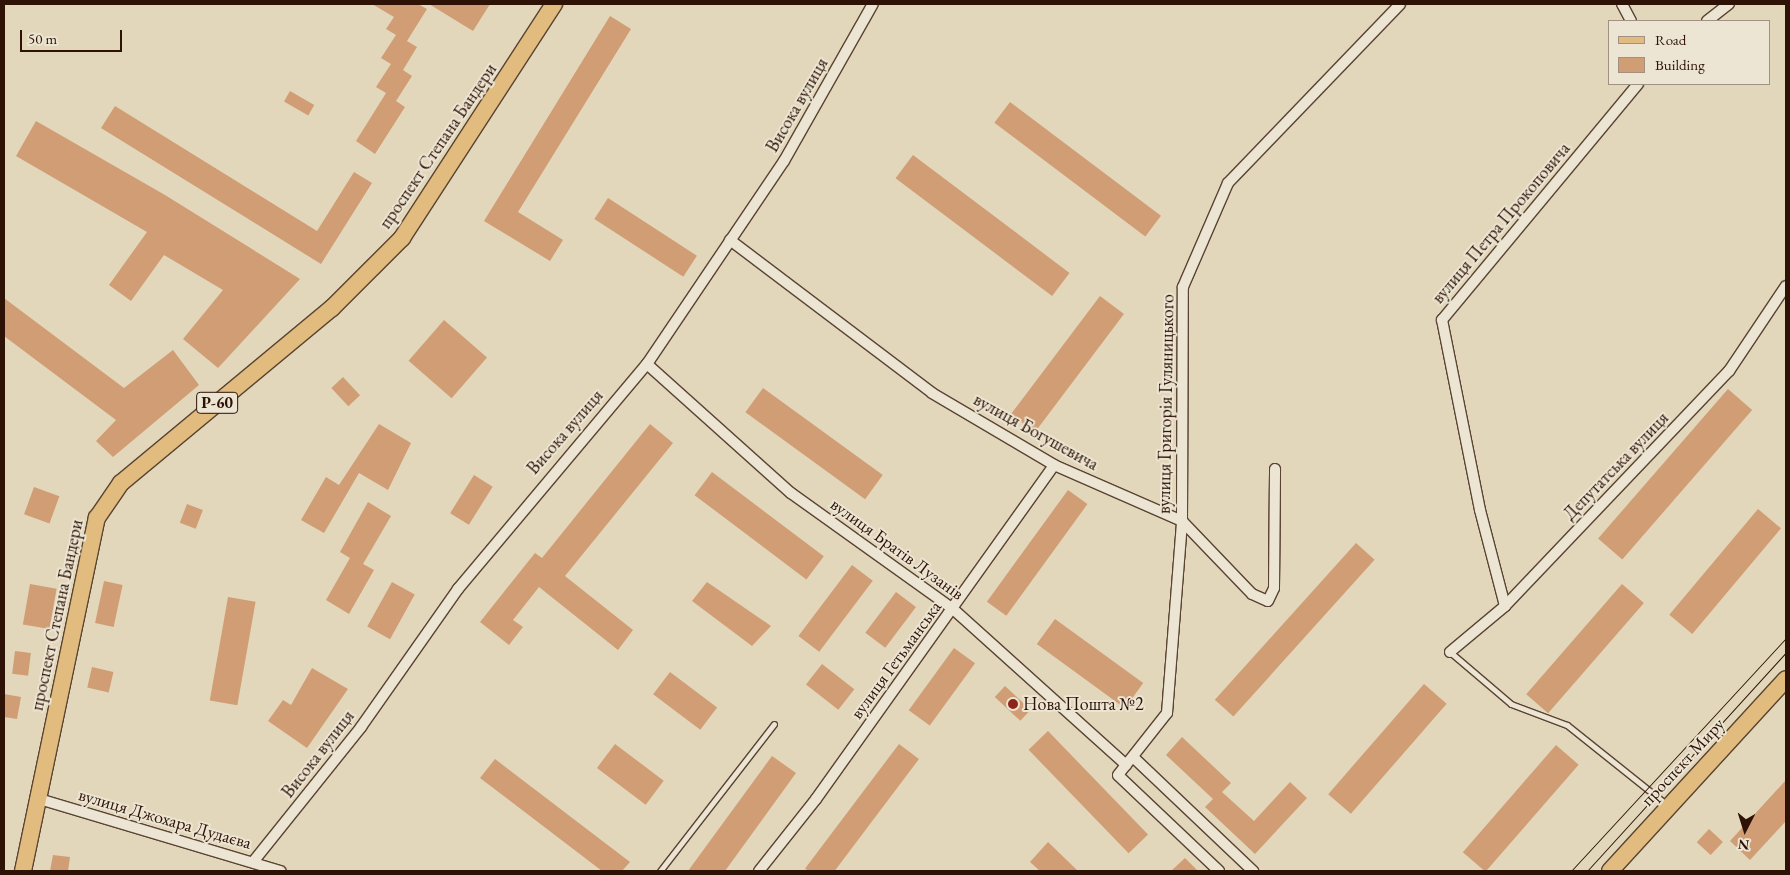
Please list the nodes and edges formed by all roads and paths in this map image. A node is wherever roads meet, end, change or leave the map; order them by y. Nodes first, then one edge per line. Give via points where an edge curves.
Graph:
1 (554, 4) edge
2 (873, 4) edge
3 (1400, 4) edge
4 (1622, 4) edge
5 (1729, 4) edge
6 (1630, 20) edge
7 (1708, 20) edge
8 (1637, 85) edge
9 (730, 240) junction
10 (1786, 286) edge
11 (647, 364) junction
12 (1054, 465) junction
13 (1275, 469) dead end
14 (1182, 522) junction
15 (1505, 606) junction
16 (953, 609) junction
17 (1450, 652) joint
18 (1786, 679) edge
19 (774, 724) dead end
20 (1133, 757) junction
21 (1126, 765) junction
22 (39, 799) junction
23 (1669, 807) junction
24 (253, 862) junction
25 (23, 871) edge
26 (281, 871) edge
27 (660, 871) edge
28 (759, 871) edge
29 (1218, 871) edge
30 (1253, 871) edge
31 (1610, 871) edge

1 - 22 main road, проспект Степана Бандери / Р-60 via 402,238 332,308 121,482 97,518
2 - 9 street, Висока вулиця via 784,161
3 - 14 street, вулиця Григорія Гуляницького via 1228,183 1183,287
4 - 6 street
5 - 7 street
8 - 15 street, вулиця Петра Прокоповича via 1442,320 1476,491
9 - 11 street, Висока вулиця
9 - 12 street, вулиця Богушевича via 932,393
10 - 15 street, Депутатська вулиця via 1729,371
11 - 16 street, вулиця Братів Лузанів via 791,492
11 - 24 street, Висока вулиця via 464,581 361,727
12 - 14 street, вулиця Богушевича
12 - 16 street, вулиця Гетьманська
13 - 14 street, вулиця Богушевича via 1274,588 1268,601 1252,594
14 - 20 street, вулиця Григорія Гуляницького via 1167,713
15 - 17 street, Депутатська вулиця
16 - 21 street, вулиця Братів Лузанів
16 - 28 street, вулиця Гетьманська
17 - 23 lane via 1511,704 1567,725
18 - 23 main road, проспект Миру
19 - 27 lane
20 - 21 street, вулиця Григорія Гуляницького
20 - 30 street
21 - 29 street, вулиця Григорія Гуляницького via 1118,775
22 - 24 street, вулиця Джохара Дудаєва
22 - 25 main road, проспект Степана Бандери / Р-60
23 - 31 main road, проспект Миру
24 - 26 street, вулиця Джохара Дудаєва

